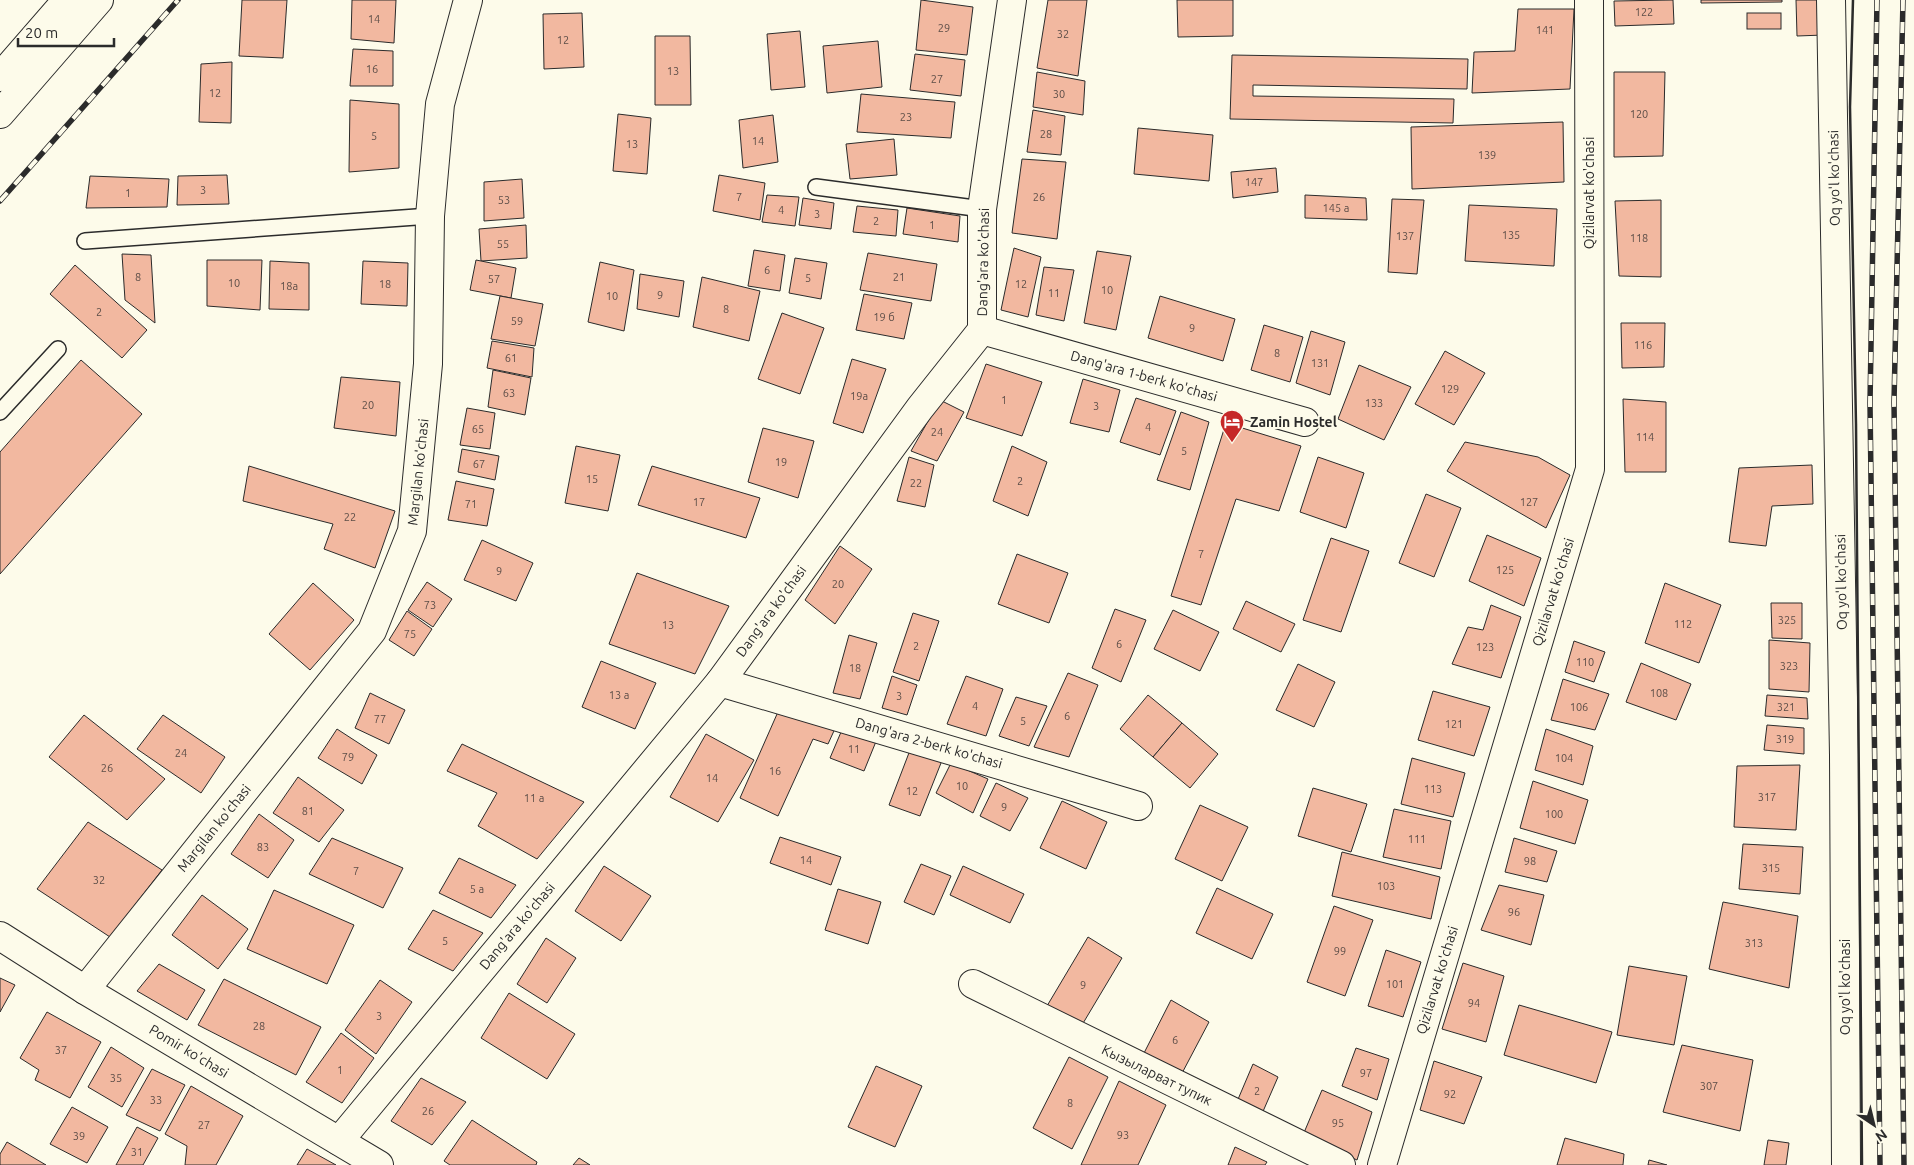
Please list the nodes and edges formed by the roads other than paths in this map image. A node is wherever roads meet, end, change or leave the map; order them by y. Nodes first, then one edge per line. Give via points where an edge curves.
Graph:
1 (67, 0) edge
2 (99, 0) edge
3 (468, 0) edge
4 (1012, 0) edge
5 (1589, 0) edge
6 (1831, 0) edge
7 (0, 77) edge
8 (0, 114) edge
9 (816, 187) dead end
10 (982, 209) junction
11 (430, 216) junction
12 (85, 241) dead end
13 (982, 330) junction
14 (58, 349) dead end
15 (0, 412) edge
16 (1305, 422) dead end
17 (720, 682) junction
18 (1138, 806) dead end
19 (0, 936) edge
20 (973, 984) dead end
21 (85, 990) junction
22 (339, 1141) junction
23 (379, 1165) edge
24 (1341, 1165) edge
25 (1382, 1165) edge
26 (1846, 1165) edge

1 - 7 street
2 - 8 street
3 - 11 street, Margilan ko'chasi via 440,104
4 - 10 street, Dang'ara ko'chasi
5 - 25 street, Qizilarvat ko'chasi via 1590,469
6 - 26 street, Oq yo'l ko'chasi via 1844,745
9 - 10 lane
10 - 13 street, Dang'ara ko'chasi
11 - 12 lane
11 - 21 street, Margilan ko'chasi via 428,364 412,531 372,631
13 - 16 street, Dang'ara 1-berk ko'chasi
13 - 17 street, Dang'ara ko'chasi via 920,408
14 - 15 lane
17 - 18 street, Dang'ara 2-berk ko'chasi
17 - 22 street, Dang'ara ko'chasi
19 - 21 street, Pomir ko'chasi
20 - 24 street, Кызыларват тупик
21 - 22 street, Pomir ko'chasi
22 - 23 street, Pomir ko'chasi

